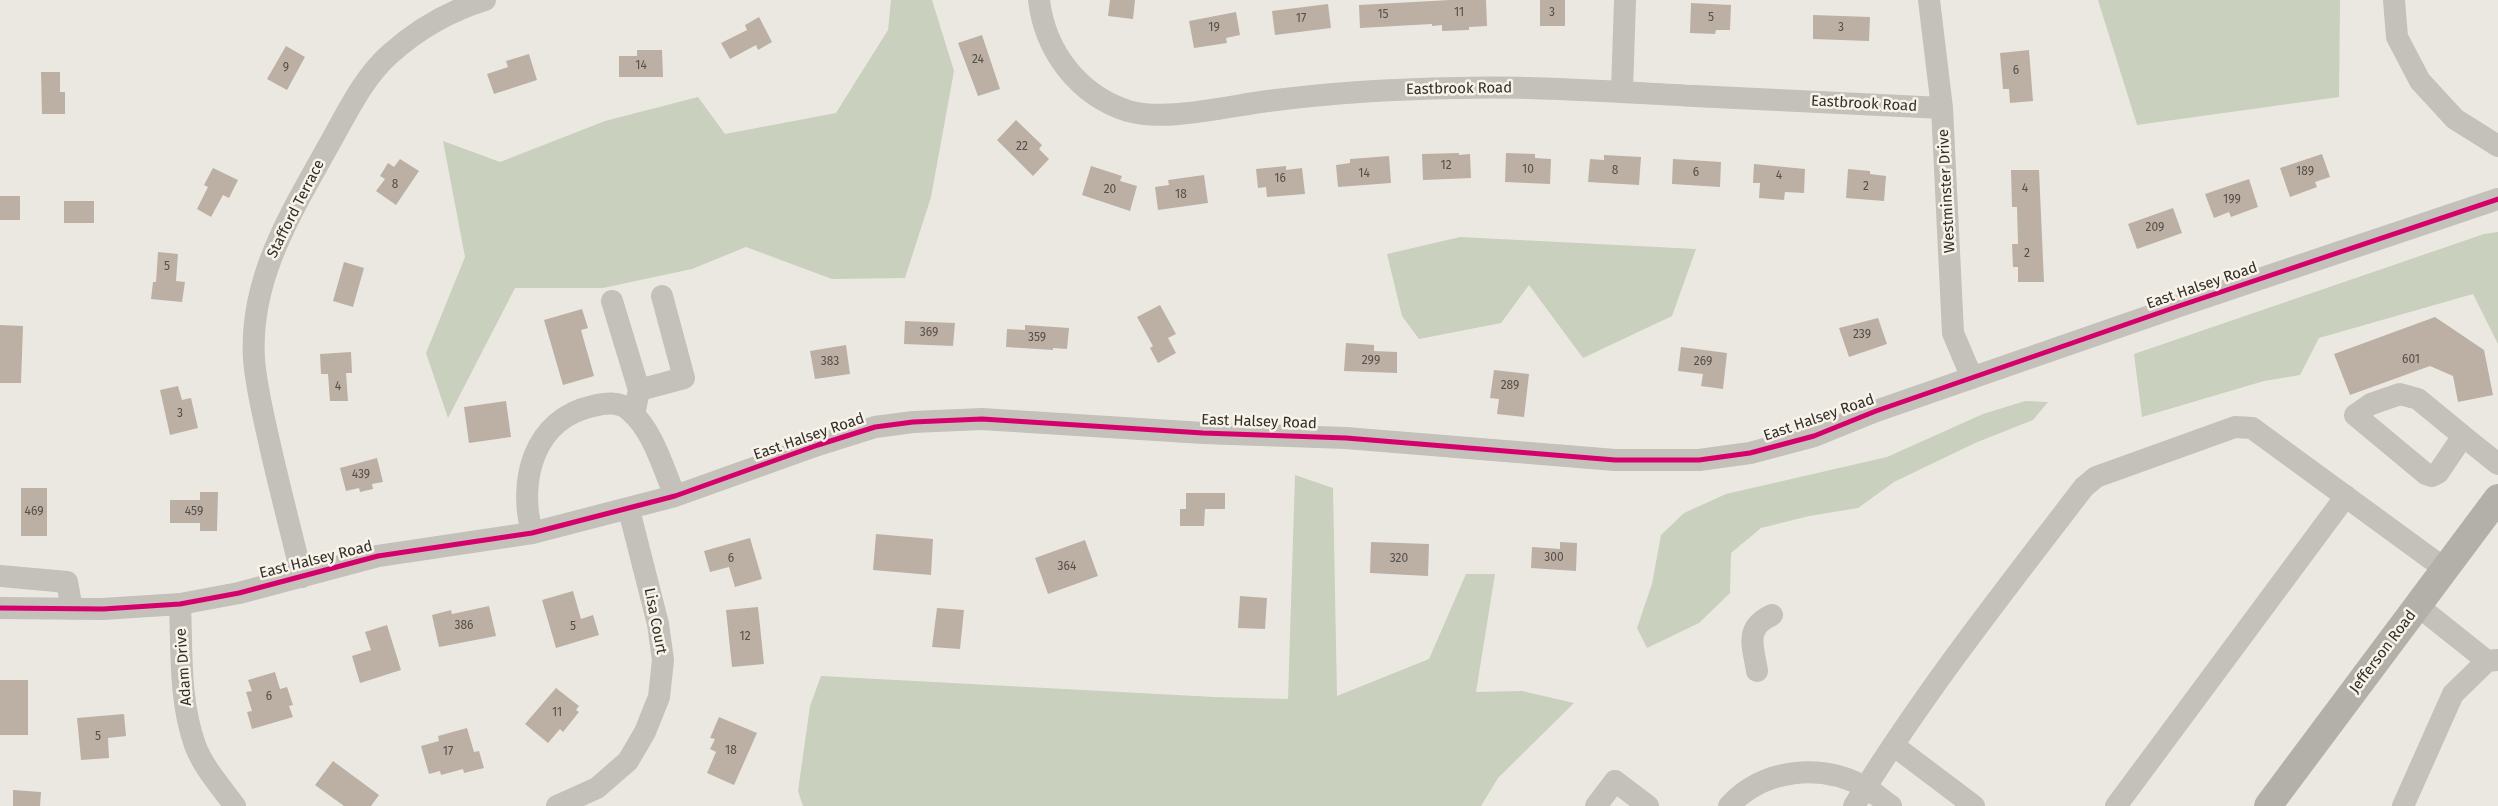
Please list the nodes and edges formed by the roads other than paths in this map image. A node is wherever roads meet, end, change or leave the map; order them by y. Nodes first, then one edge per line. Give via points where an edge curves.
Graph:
1 (485, 0) edge
2 (1038, 0) edge
3 (1625, 0) edge
4 (1929, 0) edge
5 (2394, 0) edge
6 (1622, 91) junction
7 (1942, 108) junction
8 (2498, 146) edge
9 (2498, 199) edge
10 (662, 296) dead end
11 (612, 301) dead end
12 (1972, 378) junction
13 (639, 390) junction
14 (634, 415) junction
15 (2463, 436) dead end
16 (2498, 464) edge
17 (675, 496) junction
18 (2346, 496) junction
19 (2498, 498) edge
20 (629, 510) junction
21 (532, 533) junction
22 (2445, 569) junction
23 (0, 576) edge
24 (302, 577) junction
25 (180, 604) junction
26 (2418, 606) junction
27 (0, 608) edge
28 (72, 609) junction
29 (1772, 615) dead end
30 (2493, 661) edge
31 (1757, 670) dead end
32 (1893, 745) junction
33 (1860, 797) edge
34 (235, 806) edge
35 (557, 806) edge
36 (1596, 806) edge
37 (1648, 806) edge
38 (1729, 806) edge
39 (1890, 806) edge
40 (1974, 806) edge
41 (2116, 806) edge
42 (2268, 806) edge
43 (2403, 806) edge

1 - 24 street, Stafford Terrace via 446,15 416,32 373,73 358,93 289,216 269,261 255,321 254,358 259,394
2 - 6 street, Eastbrook Road via 1047,37 1067,70 1103,100 1138,113 1198,111 1367,92 1458,88
3 - 6 street
4 - 7 street, Westminster Drive
5 - 8 street via 2397,38 2420,81 2455,120
6 - 7 street, Eastbrook Road
7 - 12 street, Westminster Drive via 1953,332
9 - 12 street, East Halsey Road
10 - 13 street via 684,378
11 - 13 street
12 - 17 street, East Halsey Road via 1814,436 1750,453 1699,460 1615,460 1346,438 982,419 923,421 875,427
13 - 14 street
14 - 17 street via 654,445
14 - 21 street via 628,408 609,402 580,408 557,422 542,440 531,462 526,486
15 - 16 street
17 - 20 street, East Halsey Road
18 - 22 street
18 - 32 street via 2252,428 2235,427 2096,477 2084,486 1954,656
18 - 41 street
19 - 22 main road, Jefferson Road
20 - 21 street, East Halsey Road
20 - 35 street, Lisa Court via 664,660 659,697 645,732 628,761 597,788
21 - 24 street, East Halsey Road via 378,556
22 - 26 main road, Jefferson Road
23 - 28 street via 67,582
24 - 25 street, East Halsey Road
25 - 28 street, East Halsey Road
25 - 34 street, Adam Drive via 183,698 196,746
26 - 30 street
26 - 42 main road, Jefferson Road
27 - 28 street, East Halsey Road
29 - 31 street via 1759,621 1753,631
30 - 43 street via 2453,694
32 - 33 street
32 - 40 street
33 - 38 street via 1824,773 1804,771 1756,785
33 - 39 street
36 - 37 street via 1615,781

